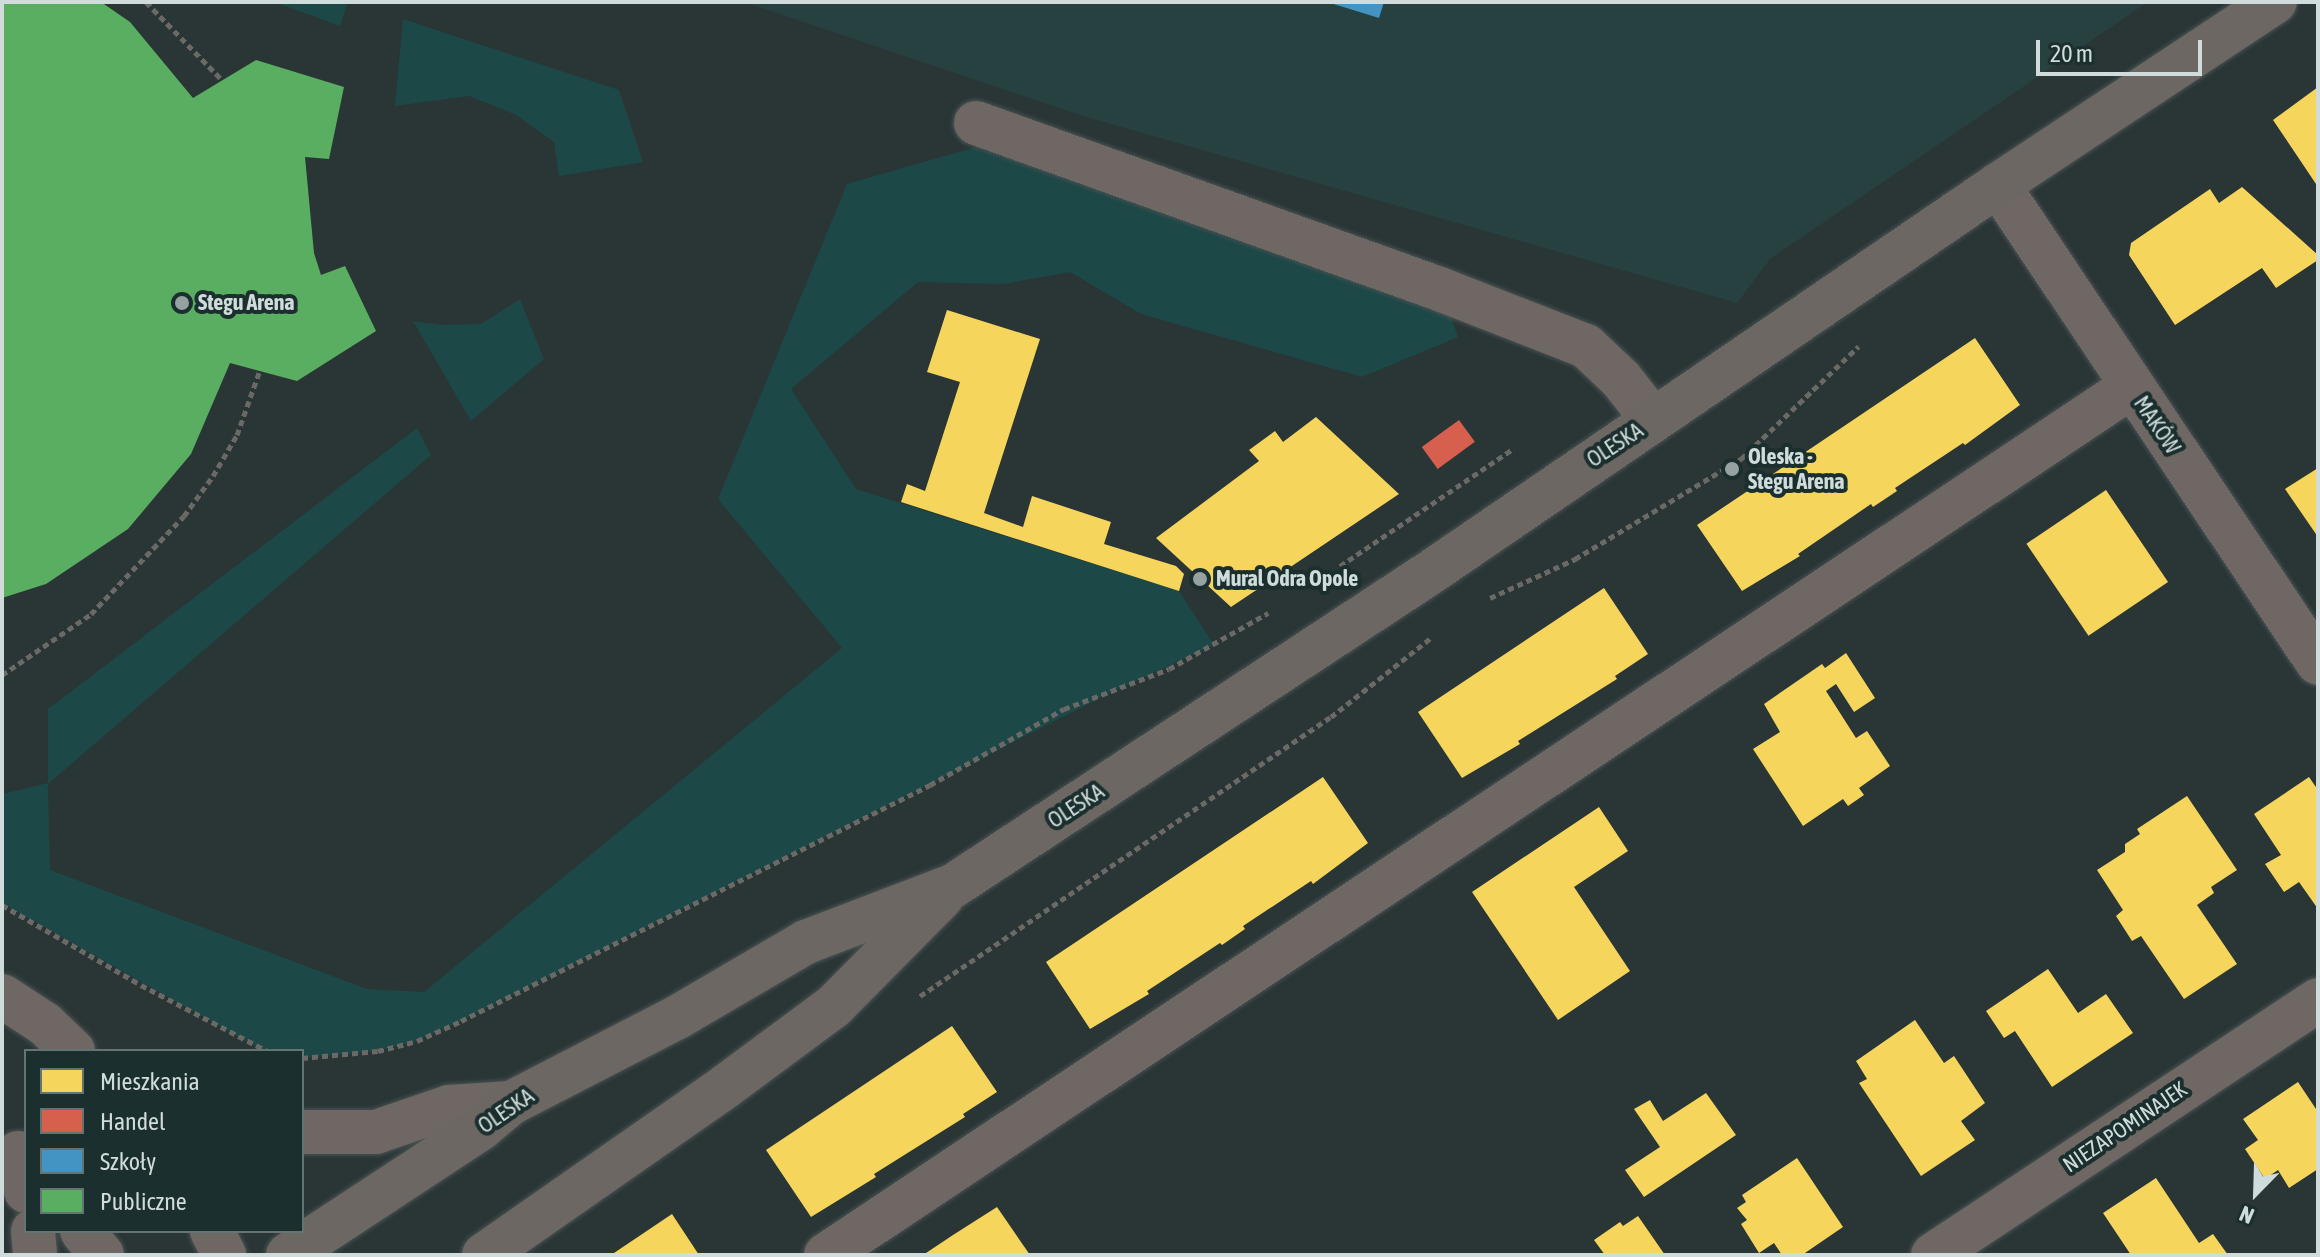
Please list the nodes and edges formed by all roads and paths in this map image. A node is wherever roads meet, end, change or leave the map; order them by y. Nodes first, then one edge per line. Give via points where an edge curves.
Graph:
1 (146, 2) edge
2 (2275, 2) edge
3 (222, 80) dead end
4 (976, 123) dead end
5 (1998, 185) junction
6 (1861, 344) dead end
7 (260, 370) dead end
8 (2131, 387) junction
9 (1653, 420) junction
10 (1524, 443) dead end
11 (1333, 571) dead end
12 (1483, 601) dead end
13 (1271, 611) dead end
14 (1435, 635) dead end
15 (2318, 663) edge
16 (2, 675) edge
17 (953, 886) junction
18 (2, 905) edge
19 (2, 996) edge
20 (919, 997) dead end
21 (2318, 1000) edge
22 (59, 1038) edge
23 (91, 1049) edge
24 (263, 1049) edge
25 (304, 1058) edge
26 (511, 1103) junction
27 (304, 1132) edge
28 (33, 1233) edge
29 (84, 1233) edge
30 (213, 1233) edge
31 (35, 1255) edge
32 (102, 1255) edge
33 (224, 1255) edge
34 (288, 1255) edge
35 (484, 1255) edge
36 (826, 1255) edge
37 (1933, 1255) edge

1 - 3 path
2 - 5 main road, OLESKA
4 - 9 street via 1586,346
5 - 8 street, MAKÓW
5 - 9 main road, OLESKA
6 - 12 path via 1741,459 1575,559
7 - 16 path via 237,435 184,516 91,614
8 - 15 street, MAKÓW
8 - 36 street
9 - 17 main road, OLESKA
10 - 11 path
13 - 25 path via 1169,669 1064,709 930,785 450,1026 378,1051
14 - 20 path via 1331,717
17 - 26 main road, OLESKA via 806,942 676,1018
17 - 35 main road, OLESKA via 834,1006
18 - 24 path
19 - 22 street
21 - 37 street, NIEZAPOMINAJEK
22 - 23 street
26 - 27 street via 449,1107 376,1132
26 - 34 main road, OLESKA
28 - 31 street
29 - 32 street
30 - 33 street

